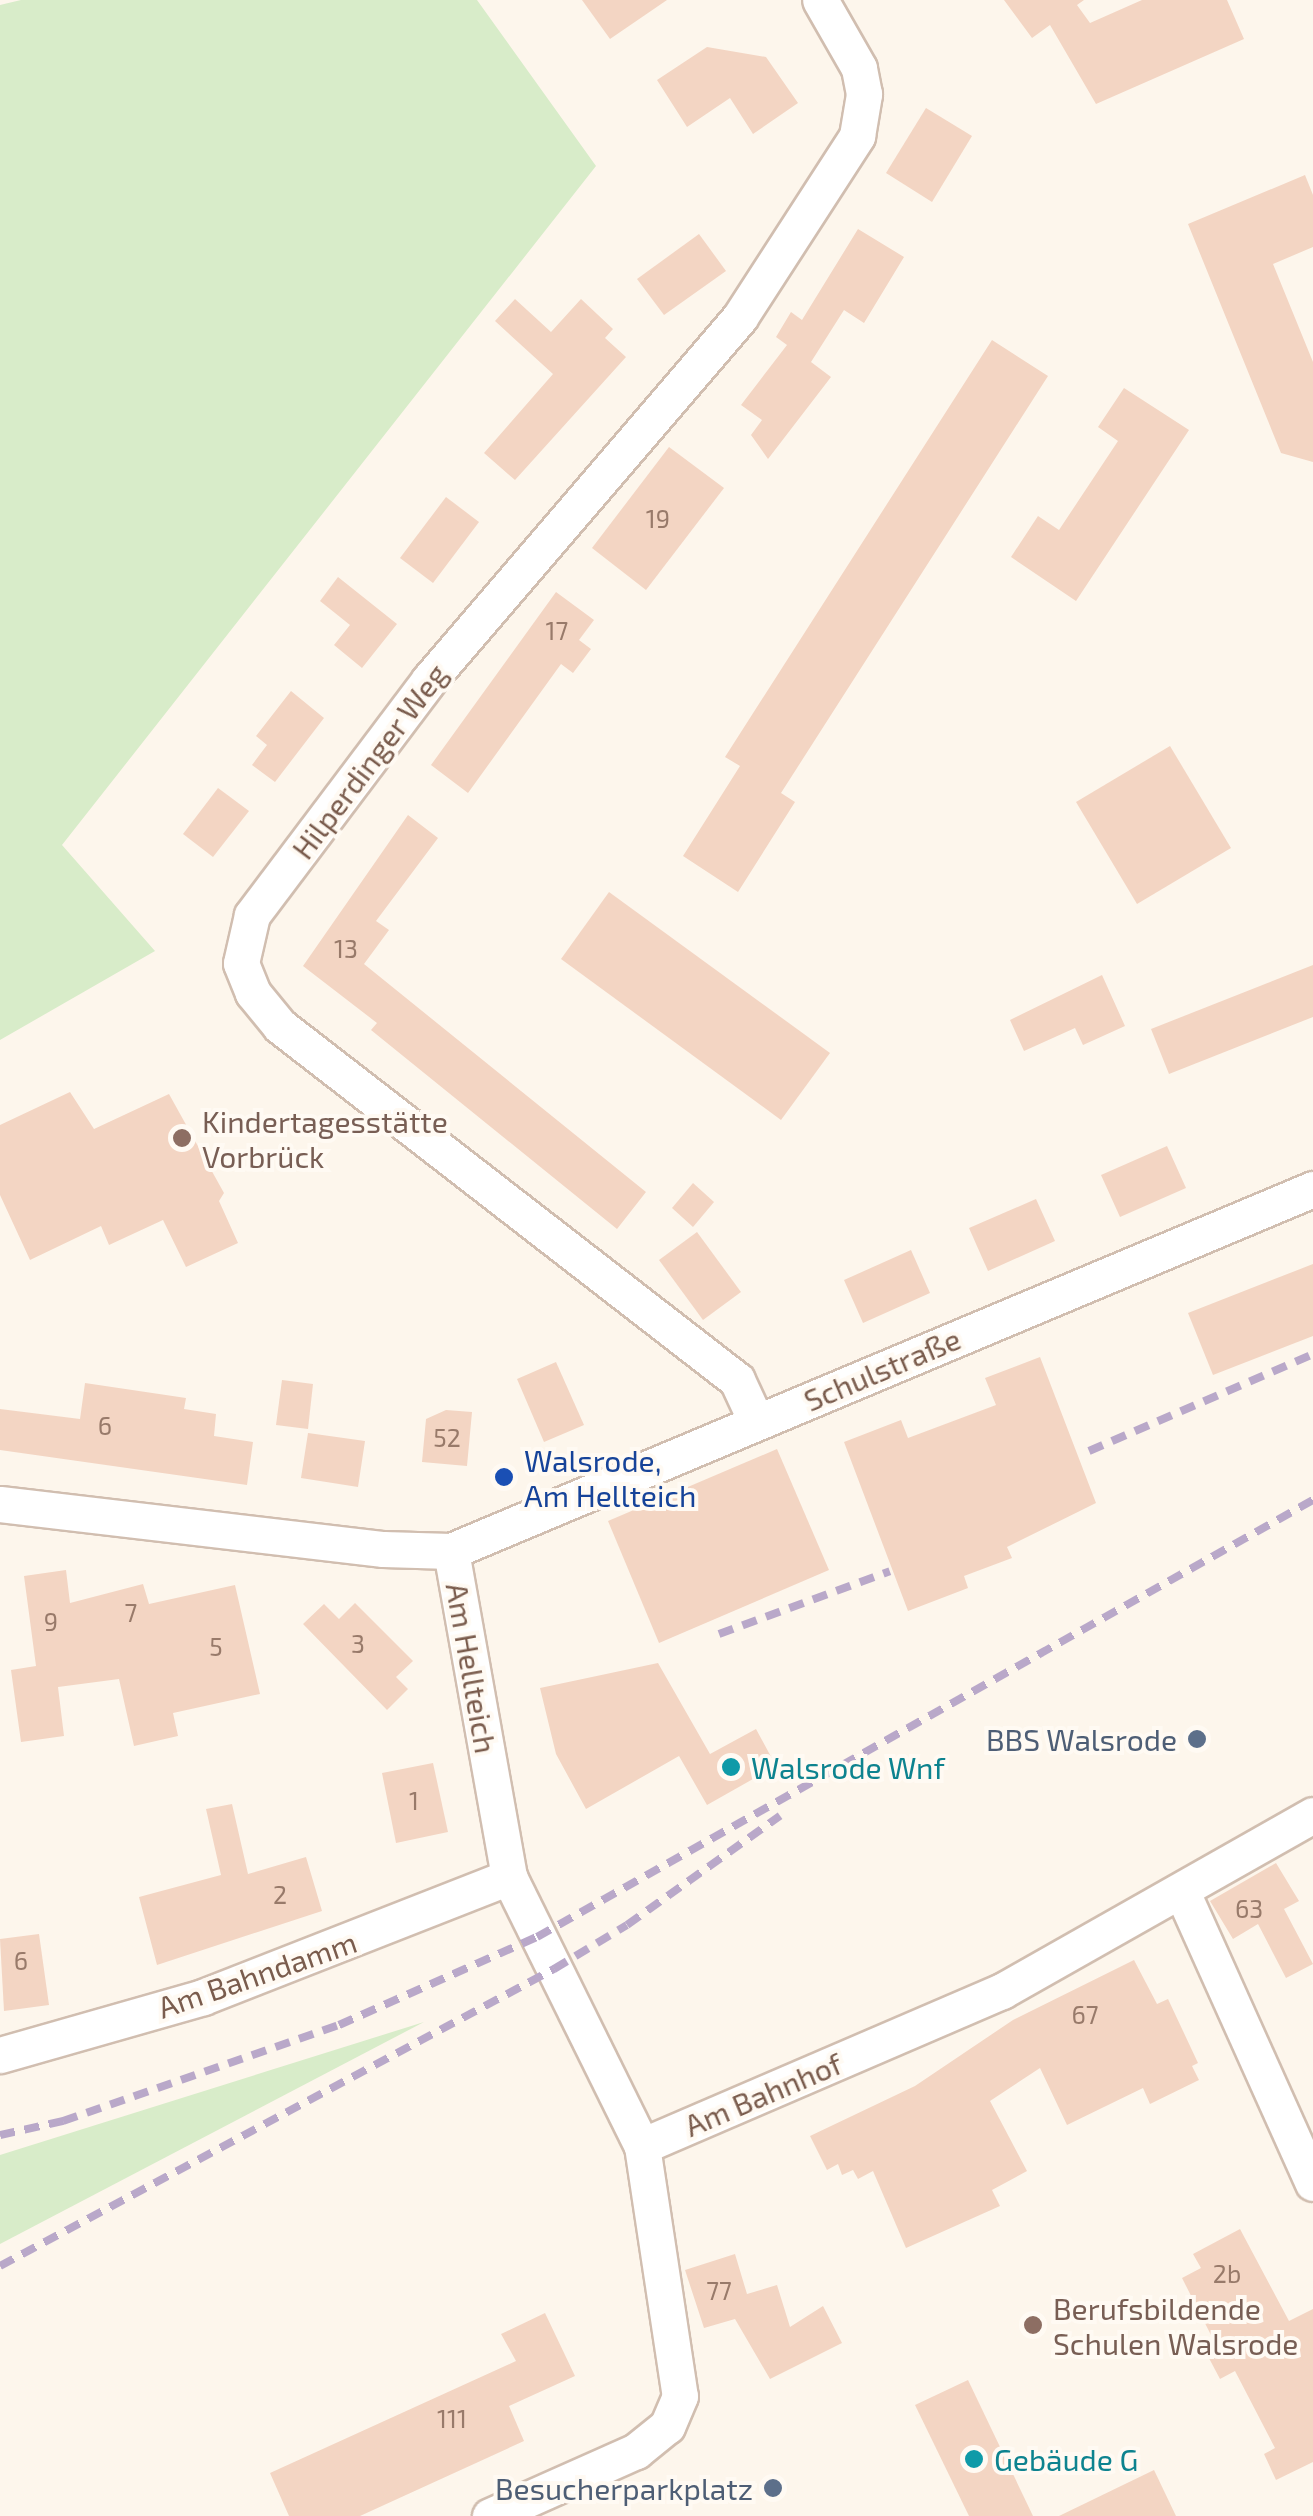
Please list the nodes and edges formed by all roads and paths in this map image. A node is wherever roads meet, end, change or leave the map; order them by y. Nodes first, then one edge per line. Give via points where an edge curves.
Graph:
1 (820, 0) edge
2 (1313, 1190) edge
3 (756, 1421) junction
4 (0, 1504) edge
5 (451, 1551) junction
6 (1313, 1815) edge
7 (509, 1877) junction
8 (1182, 1892) junction
9 (0, 2055) edge
10 (642, 2146) junction
11 (1313, 2183) edge
12 (490, 2516) edge

1 - 3 street, Hilperdinger Weg via 860,68 862,108 857,136 777,268 429,680 252,915 241,949 253,993 280,1026 737,1380
2 - 3 street, Schulstraße
3 - 5 street, Schulstraße
4 - 5 street, Am Hellteich via 383,1549
5 - 7 street, Am Hellteich
6 - 8 street, Am Bahnhof
7 - 9 street, Am Bahndamm via 203,1997
7 - 10 street, Am Hellteich
8 - 10 street, Am Bahnhof via 1002,1991
8 - 11 street
10 - 12 street via 680,2396 667,2426 636,2451

